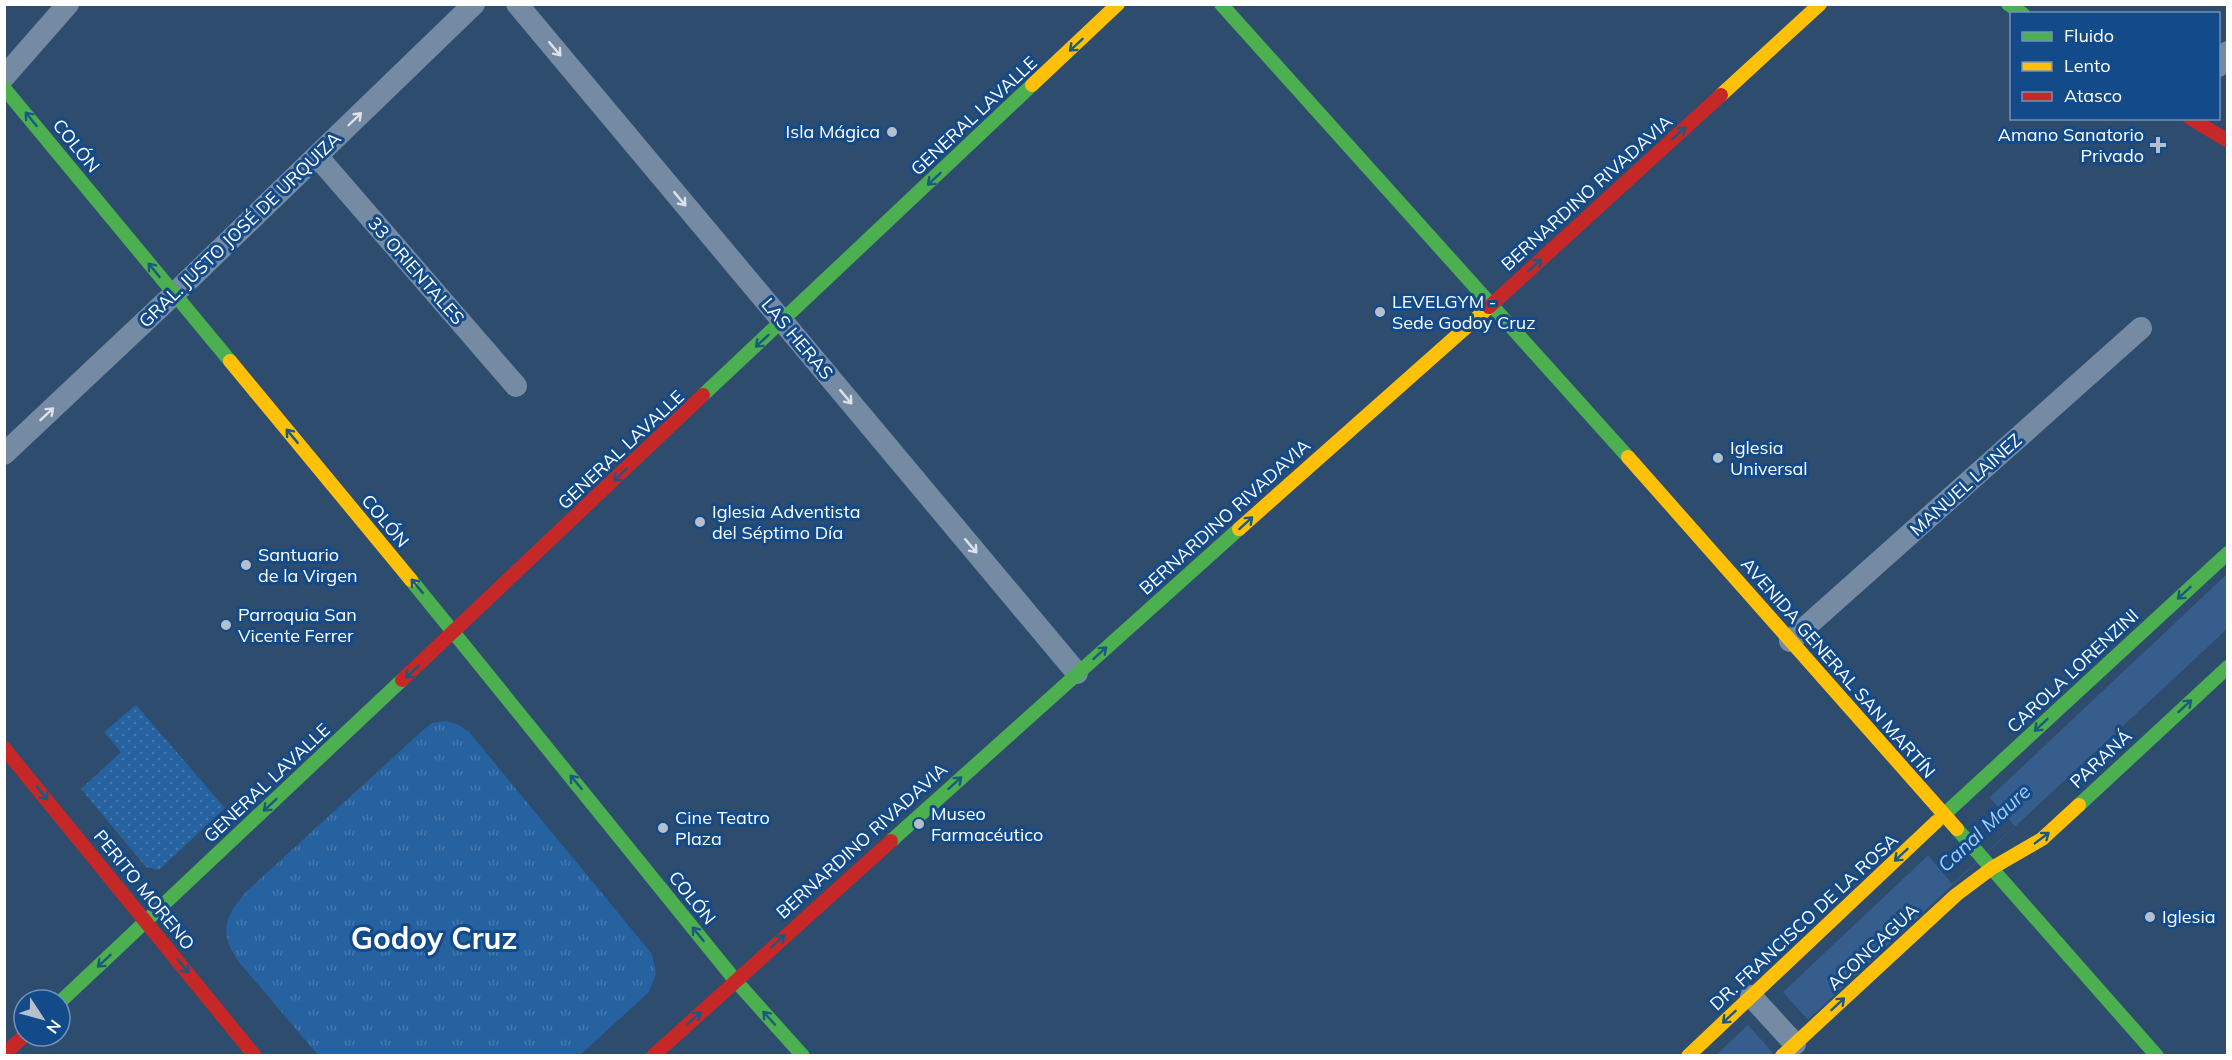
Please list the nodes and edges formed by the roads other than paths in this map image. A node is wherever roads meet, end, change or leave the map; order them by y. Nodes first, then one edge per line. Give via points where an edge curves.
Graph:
1 (68, 4) edge
2 (474, 4) edge
3 (517, 4) edge
4 (1119, 4) edge
5 (1221, 4) edge
6 (1820, 4) edge
7 (4, 78) edge
8 (4, 87) edge
9 (2193, 120) edge
10 (2228, 141) edge
11 (316, 156) junction
12 (174, 294) junction
13 (1492, 304) junction
14 (783, 322) junction
15 (2141, 328) dead end
16 (516, 386) dead end
17 (4, 454) edge
18 (2228, 554) edge
19 (454, 631) junction
20 (1790, 641) junction
21 (2228, 667) edge
22 (1077, 673) junction
23 (4, 748) edge
24 (1944, 815) junction
25 (1992, 868) junction
26 (147, 921) junction
27 (735, 980) junction
28 (72, 991) edge
29 (1758, 1003) junction
30 (1789, 1045) edge
31 (1694, 1054) edge
32 (255, 1056) edge
33 (652, 1056) edge
34 (803, 1056) edge
35 (2157, 1056) edge

1 - 7 street
11 -> 2 street, GRAL. JUSTO JOSÉ DE URQUIZA
3 -> 14 street, LAS HERAS
4 -> 14 street, GENERAL LAVALLE
5 - 13 street, AVENIDA GENERAL SAN MARTÍN
13 -> 6 street, BERNARDINO RIVADAVIA
12 -> 8 street, COLÓN
9 - 10 street
11 - 12 street, GRAL. JUSTO JOSÉ DE URQUIZA
11 - 16 street, 33 ORIENTALES
17 -> 12 street, GRAL. JUSTO JOSÉ DE URQUIZA
19 -> 12 street, COLÓN
13 - 20 street, AVENIDA GENERAL SAN MARTÍN
22 -> 13 street, BERNARDINO RIVADAVIA
14 -> 19 street, GENERAL LAVALLE
14 -> 22 street, LAS HERAS
15 - 20 street, MANUEL LAINEZ
18 -> 24 street, CAROLA LORENZINI
19 -> 26 street, GENERAL LAVALLE
27 -> 19 street, COLÓN
20 - 24 street, AVENIDA GENERAL SAN MARTÍN
25 -> 21 street, PARANÁ via 2042,839
27 -> 22 street, BERNARDINO RIVADAVIA
23 -> 26 street, PERITO MORENO
24 - 25 street, AVENIDA GENERAL SAN MARTÍN
24 -> 29 street, DR. FRANCISCO DE LA ROSA
30 -> 25 street, ACONCAGUA via 1956,895
25 - 35 street, AVENIDA GENERAL SAN MARTÍN
26 -> 28 street, GENERAL LAVALLE
26 -> 32 street, PERITO MORENO
33 -> 27 street, BERNARDINO RIVADAVIA
34 -> 27 street, COLÓN
29 - 30 street
29 -> 31 street, DR. FRANCISCO DE LA ROSA

